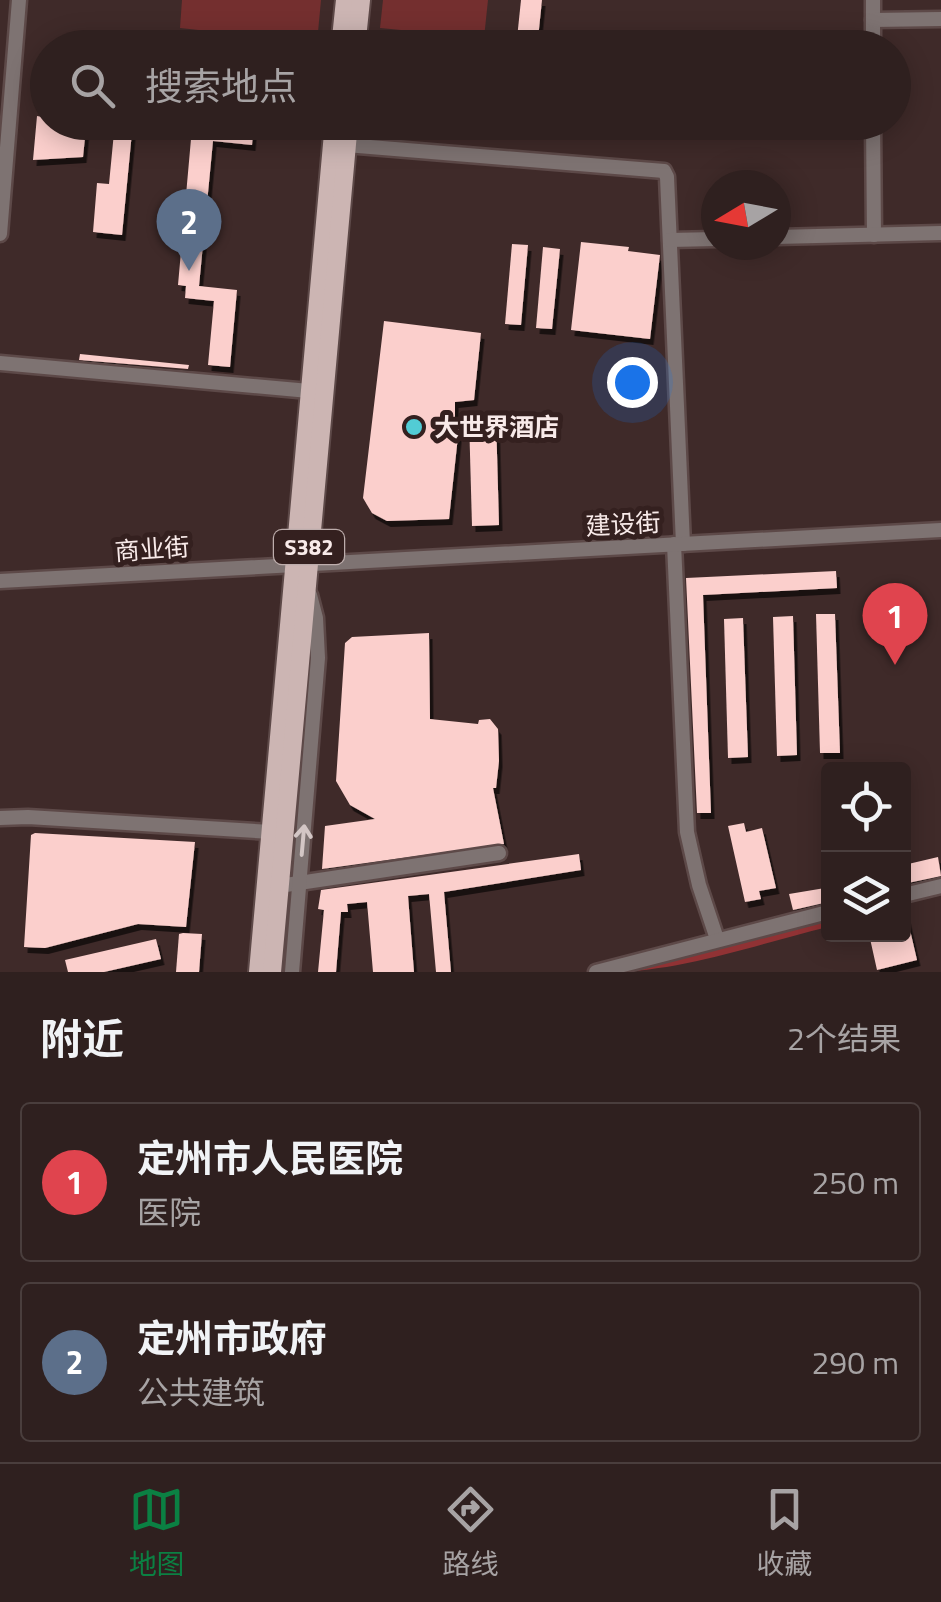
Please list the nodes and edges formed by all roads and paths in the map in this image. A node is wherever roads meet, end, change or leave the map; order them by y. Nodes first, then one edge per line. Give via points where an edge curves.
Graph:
1 (19, 0) edge
2 (345, 0) edge
3 (361, 0) edge
4 (872, 0) edge
5 (941, 19) edge
6 (873, 20) junction
7 (342, 30) edge
8 (358, 30) edge
9 (873, 30) edge
10 (332, 140) edge
11 (347, 140) edge
12 (873, 140) edge
13 (346, 145) junction
14 (941, 233) edge
15 (0, 234) edge
16 (874, 235) junction
17 (791, 237) edge
18 (701, 239) edge
19 (670, 240) junction
20 (0, 364) edge
21 (309, 391) junction
22 (941, 530) edge
23 (678, 544) junction
24 (303, 569) junction
25 (0, 581) edge
26 (0, 818) edge
27 (271, 832) junction
28 (500, 853) dead end
29 (300, 883) junction
30 (279, 886) junction
31 (941, 886) edge
32 (911, 893) edge
33 (821, 914) edge
34 (717, 939) junction
35 (258, 972) edge
36 (272, 972) edge
37 (292, 972) edge
38 (596, 972) edge

1 - 15 street
2 - 7 main road
3 - 8 main road
4 - 6 street
5 - 6 street
6 - 9 street
10 - 21 main road, S382
11 - 13 main road, S382
12 - 16 street
13 - 19 street via 661,168 668,177
13 - 24 main road, S382
14 - 16 street
16 - 17 street
18 - 19 street
19 - 23 street
20 - 21 street
21 - 24 main road, S382
22 - 23 street, 建设街
23 - 24 street, 建设街
23 - 34 street via 687,832
24 - 25 street, 商业街
24 - 27 main road, S382
29 -> 24 street via 318,658
24 - 30 main road, S382
26 - 27 street
27 - 35 main road, S382
28 - 29 street
29 - 30 street
29 - 37 street
30 - 36 main road, S382
31 - 32 street
33 - 34 street
34 - 38 street

